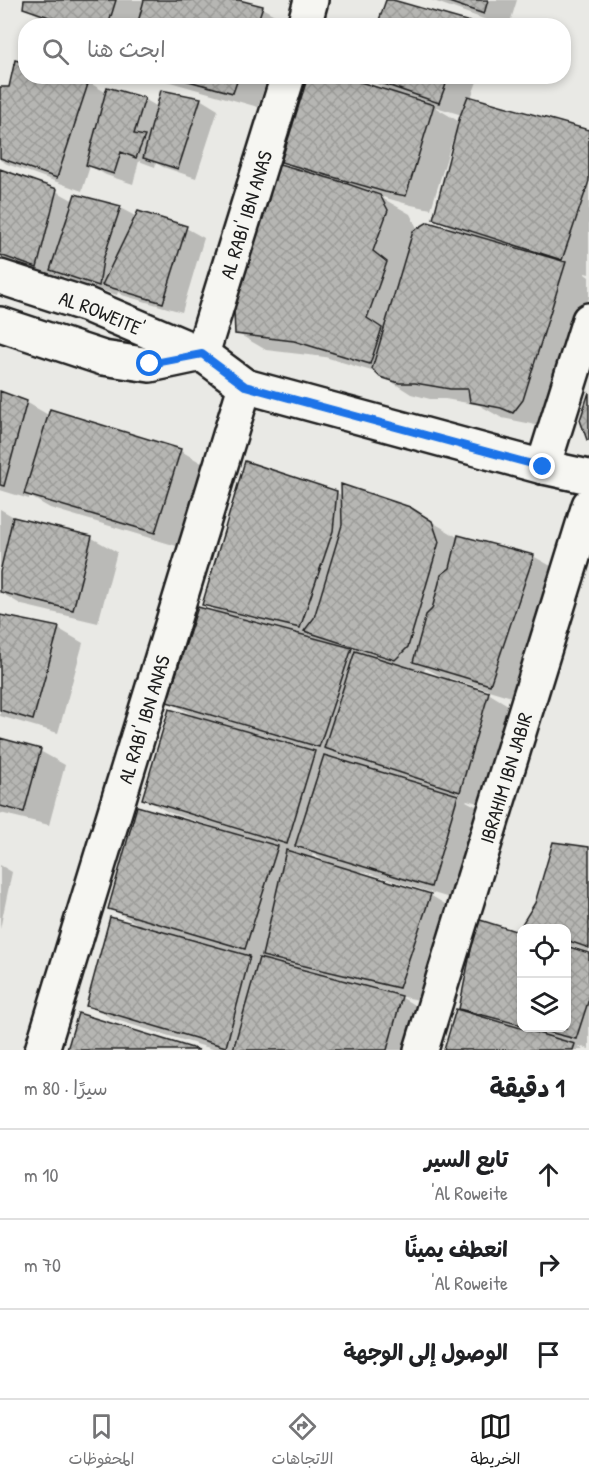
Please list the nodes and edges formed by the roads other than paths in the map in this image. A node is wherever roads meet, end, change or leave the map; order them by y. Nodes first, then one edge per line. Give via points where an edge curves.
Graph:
1 (311, 0) edge
2 (305, 18) edge
3 (286, 84) edge
4 (0, 277) edge
5 (589, 320) edge
6 (0, 324) edge
7 (202, 354) junction
8 (245, 386) junction
9 (543, 467) junction
10 (589, 477) edge
11 (589, 505) edge
12 (42, 1050) edge
13 (421, 1050) edge

1 - 2 street
3 - 7 street, AL RABI' IBN ANAS
4 - 7 street, AL ROWEITE' via 87,305
5 - 9 street
6 - 7 street, AL ROWEITE' via 103,358 150,364
7 - 8 street, AL ROWEITE'
8 - 9 street, AL ROWEITE'
8 - 12 street, AL RABI' IBN ANAS
9 - 10 street, AL ROWEITE'
11 - 13 street, IBRAHIM IBN JABIR

